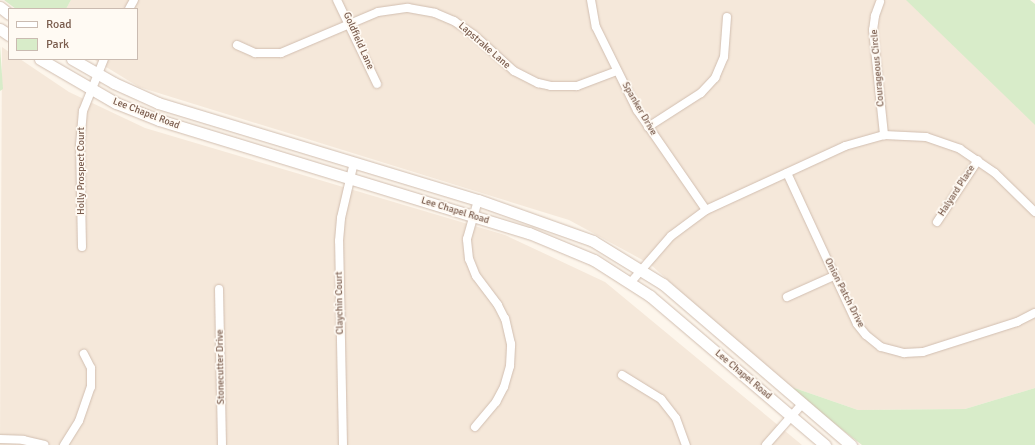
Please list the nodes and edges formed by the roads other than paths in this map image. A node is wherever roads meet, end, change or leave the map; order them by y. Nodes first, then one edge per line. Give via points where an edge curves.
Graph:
1 (337, 0) edge
2 (591, 0) edge
3 (880, 2) dead end
4 (0, 7) edge
5 (8, 13) edge
6 (727, 18) dead end
7 (350, 24) junction
8 (0, 29) edge
9 (8, 35) edge
10 (237, 45) dead end
11 (42, 60) edge
12 (74, 60) edge
13 (104, 60) edge
14 (617, 71) junction
15 (97, 74) junction
16 (377, 84) dead end
17 (90, 89) junction
18 (648, 127) junction
19 (884, 135) junction
20 (978, 160) junction
21 (354, 162) junction
22 (787, 173) junction
23 (349, 179) junction
24 (478, 200) junction
25 (706, 210) junction
26 (1035, 212) edge
27 (473, 216) junction
28 (937, 222) dead end
29 (82, 247) dead end
30 (642, 269) junction
31 (834, 276) junction
32 (631, 282) junction
33 (219, 289) dead end
34 (787, 298) dead end
35 (1035, 313) edge
36 (84, 354) dead end
37 (622, 375) dead end
38 (803, 403) junction
39 (791, 416) junction
40 (475, 427) dead end
41 (0, 439) edge
42 (44, 445) edge
43 (64, 445) edge
44 (222, 445) edge
45 (343, 445) edge
46 (686, 445) edge
47 (766, 445) edge
48 (825, 445) edge
49 (851, 445) edge

1 - 7 street, Goldfield Lane
2 - 14 street, Spanker Drive via 596,27
3 - 19 street, Courageous Circle via 873,30
4 - 5 main road
6 - 18 street via 724,57 714,78 701,93
7 - 10 street, Lapstrake Lane via 281,53 254,53
7 - 14 street, Lapstrake Lane via 378,12 397,9 435,13 466,28 514,72 538,83 552,86 586,84
7 - 16 street, Goldfield Lane
8 - 9 main road
11 - 17 main road, Lee Chapel Road
12 - 15 main road, Lee Chapel Road
13 - 15 street
14 - 18 street, Spanker Drive
15 - 17 street, Holly Prospect Court
15 - 21 main road, Lee Chapel Road via 158,103
17 - 23 main road, Lee Chapel Road via 159,120
17 - 29 street, Holly Prospect Court via 83,111 80,145
18 - 25 street, Spanker Drive
19 - 20 street via 938,140
19 - 22 street via 845,146
20 - 26 street
20 - 28 street, Halyard Place
21 - 23 street, Claychin Court
21 - 24 main road, Lee Chapel Road
22 - 25 street
22 - 31 street, Onion Patch Drive
23 - 27 main road, Lee Chapel Road
23 - 45 street, Claychin Court via 339,242
24 - 27 street
24 - 30 main road, Lee Chapel Road via 575,232
25 - 30 street via 671,236
27 - 32 main road, Lee Chapel Road via 573,249
27 - 40 street via 467,239 469,260 476,276 498,305 505,319 511,344 510,366 504,387 496,402
30 - 32 street
30 - 38 main road, Lee Chapel Road
31 - 34 street
31 - 35 street, Onion Patch Drive via 857,324 866,335 882,346 904,353 923,352 1018,322
32 - 39 main road, Lee Chapel Road
33 - 44 street, Stonecutter Drive
36 - 43 street via 91,368 90,392 79,421
37 - 46 street via 661,399 676,418
38 - 39 street
38 - 49 main road, Lee Chapel Road
39 - 47 street
39 - 48 main road, Lee Chapel Road
41 - 42 street via 23,440

